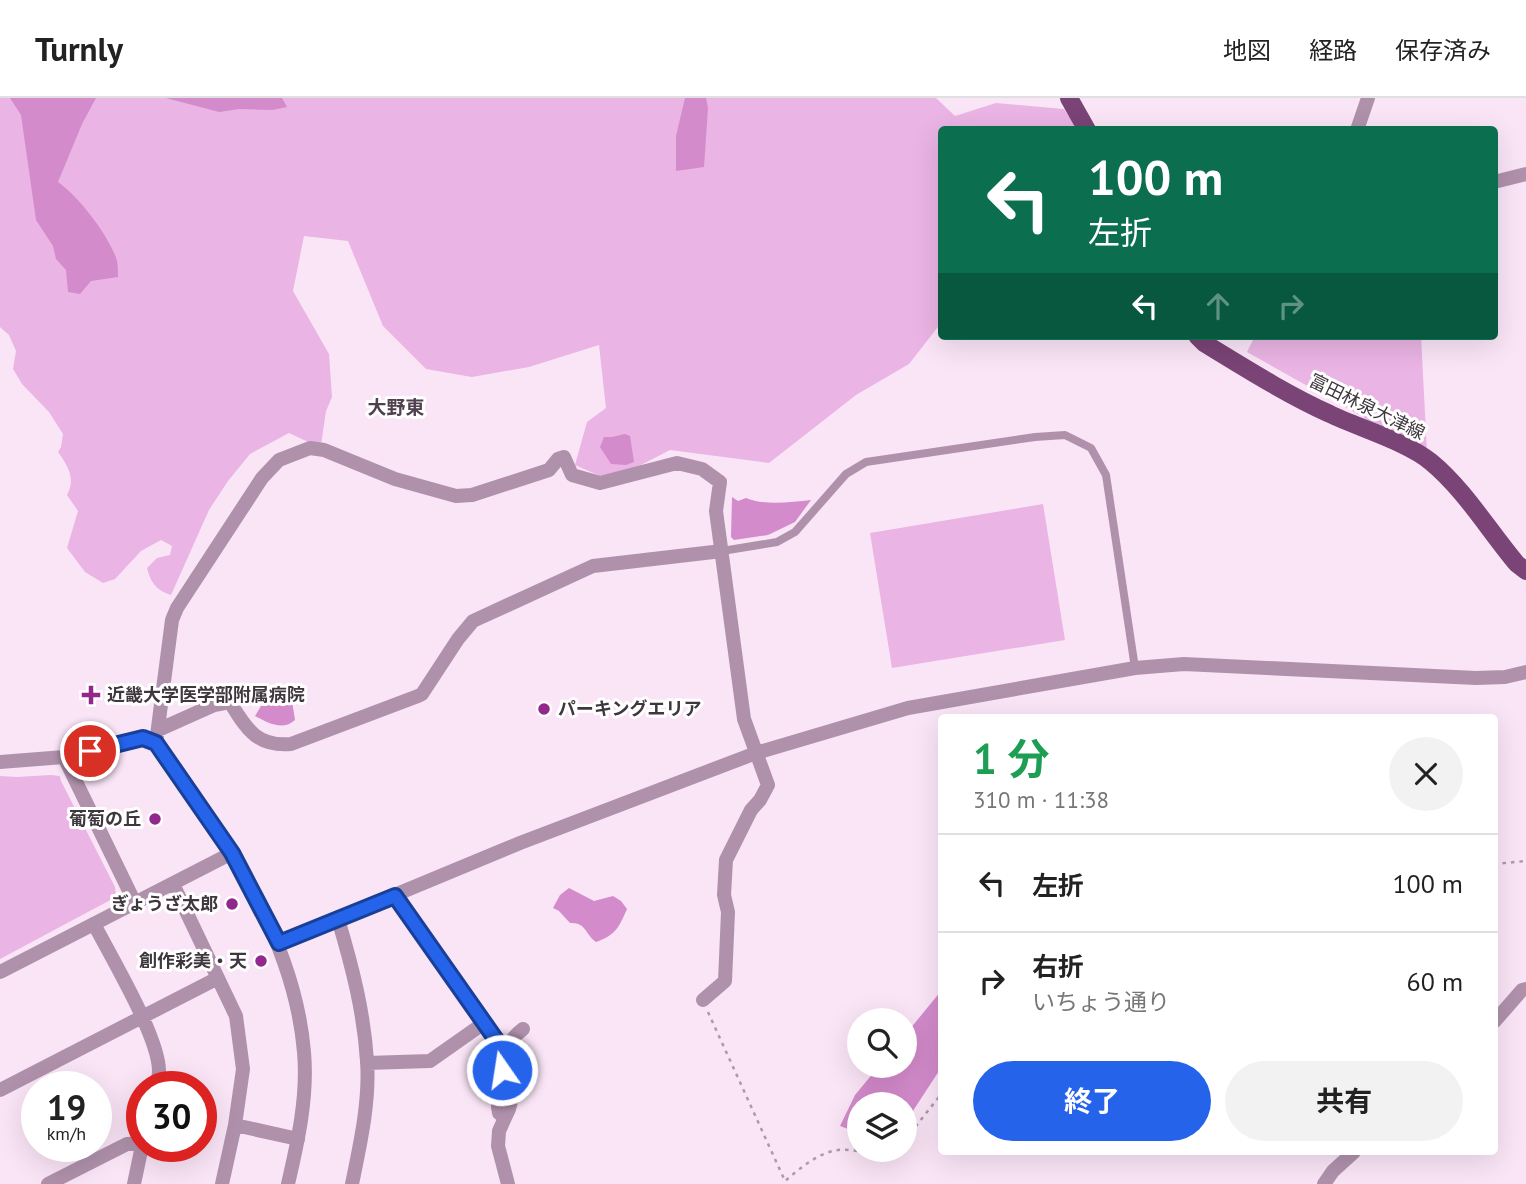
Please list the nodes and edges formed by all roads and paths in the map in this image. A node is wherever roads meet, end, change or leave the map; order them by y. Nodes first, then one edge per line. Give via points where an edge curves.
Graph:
1 (1069, 98) edge
2 (1368, 98) edge
3 (1085, 126) edge
4 (1358, 126) edge
5 (1526, 174) edge
6 (1498, 181) edge
7 (1201, 340) edge
8 (722, 551) junction
9 (1526, 571) edge
10 (1135, 668) junction
11 (1526, 673) edge
12 (295, 691) dead end
13 (230, 702) junction
14 (157, 736) junction
15 (756, 753) junction
16 (65, 757) junction
17 (0, 762) edge
18 (232, 853) junction
19 (1526, 861) edge
20 (1498, 864) edge
21 (173, 884) junction
22 (395, 896) junction
23 (135, 903) junction
24 (338, 919) junction
25 (94, 924) junction
26 (279, 943) junction
27 (0, 972) edge
28 (218, 978) junction
29 (1526, 989) edge
30 (703, 1000) joint
31 (142, 1017) junction
32 (1498, 1017) edge
33 (484, 1023) junction
34 (523, 1029) dead end
35 (504, 1051) junction
36 (526, 1057) dead end
37 (367, 1063) junction
38 (159, 1071) edge
39 (0, 1090) edge
40 (938, 1098) edge
41 (503, 1117) junction
42 (235, 1125) junction
43 (917, 1125) edge
44 (298, 1139) junction
45 (126, 1145) edge
46 (847, 1149) edge
47 (1351, 1155) edge
48 (138, 1162) edge
49 (48, 1184) edge
50 (134, 1184) edge
51 (222, 1184) edge
52 (288, 1184) edge
53 (352, 1184) edge
54 (508, 1184) edge
55 (1324, 1184) edge

1 - 3 main road
2 - 4 street
5 - 6 street
7 - 9 main road, 富田林泉大津線 via 1328,414 1430,461
8 - 10 lane via 777,542 795,532 846,474 866,462 1065,435 1091,448 1105,475
8 - 13 street via 593,566 473,621 418,696 291,744 260,740 246,729
8 - 14 street via 716,511 720,482 690,464 677,463 600,483 572,475 564,457 549,470 456,496 310,448 279,460 262,478 177,608
8 - 15 street via 744,719
10 - 11 street via 1184,664 1476,678
10 - 15 street via 908,708
12 - 13 lane
13 - 14 street via 214,705
14 - 16 street
14 - 18 street
15 - 22 street
15 - 30 street via 768,785 726,860 725,981
16 - 17 street
16 - 23 street
18 - 21 street
18 - 26 street
19 - 20 path
21 - 23 street
21 - 28 street
22 - 24 street
22 - 33 street
23 - 25 street
24 - 26 street
24 - 37 street via 357,986
25 - 27 street
25 - 31 street
26 - 44 street via 295,996 304,1053
28 - 31 street
28 - 42 street via 236,1016 240,1039 243,1069
29 - 32 street
30 - 46 path via 785,1181 810,1160
31 - 38 street
31 - 39 street
33 - 35 street
33 - 37 street via 430,1061
34 - 35 street
35 - 41 street via 498,1108
36 - 41 street
37 - 53 street
40 - 43 path
41 - 54 street via 498,1146
42 - 44 street
42 - 51 street
44 - 52 street
45 - 49 street
47 - 55 street
48 - 50 street

